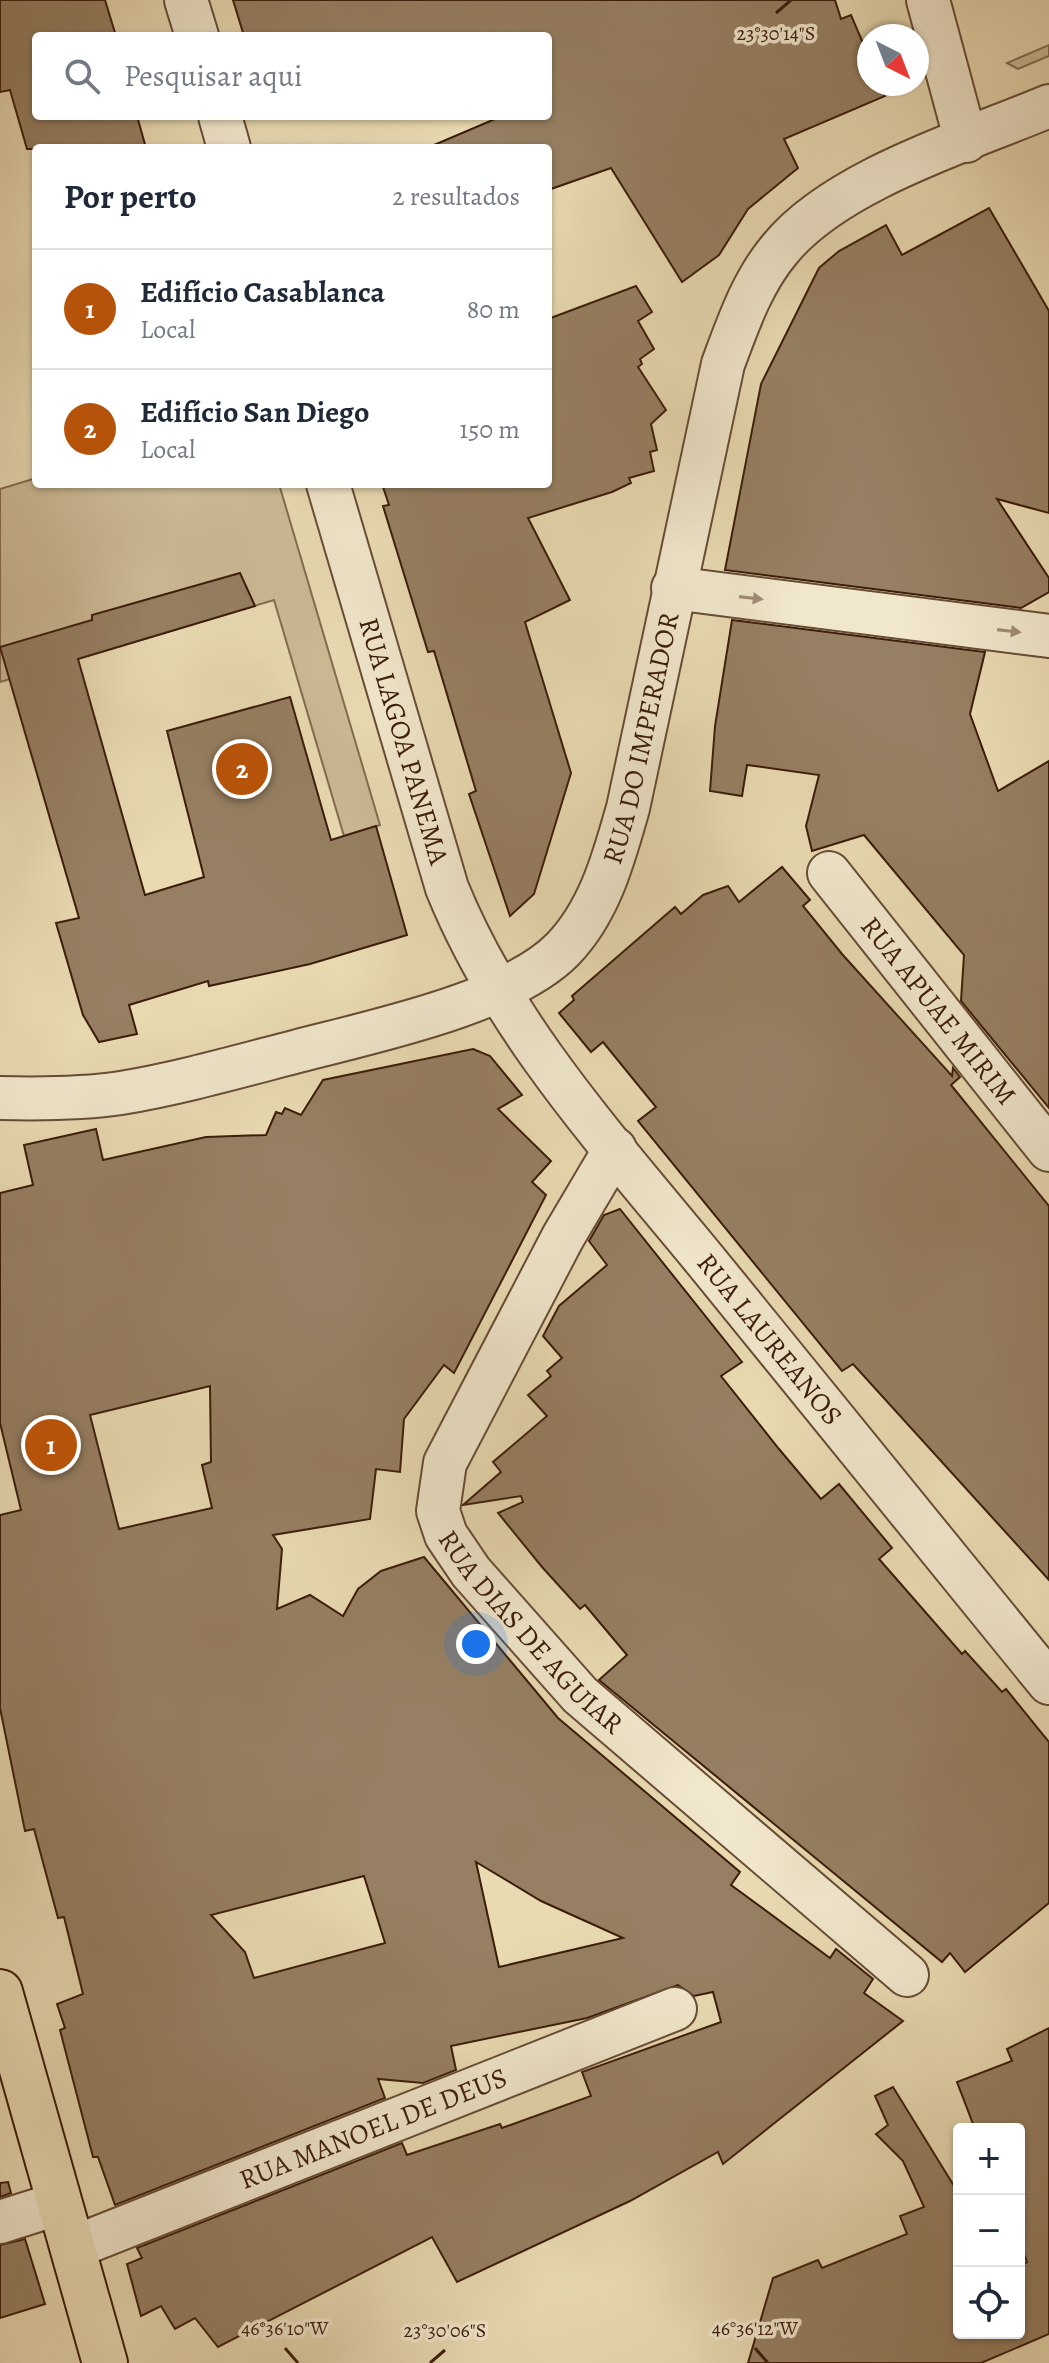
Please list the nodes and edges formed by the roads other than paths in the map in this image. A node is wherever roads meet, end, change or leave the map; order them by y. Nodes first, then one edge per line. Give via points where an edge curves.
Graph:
1 (186, 0) edge
2 (928, 0) edge
3 (196, 32) edge
4 (1049, 106) edge
5 (221, 120) edge
6 (966, 141) junction
7 (228, 144) edge
8 (329, 488) edge
9 (673, 588) junction
10 (1049, 636) edge
11 (829, 873) dead end
12 (498, 990) junction
13 (0, 1098) edge
14 (615, 1149) junction
15 (1049, 1150) edge
16 (1049, 1683) edge
17 (907, 1975) dead end
18 (0, 1992) edge
19 (675, 2009) dead end
20 (60, 2203) junction
21 (0, 2222) edge
22 (72, 2248) junction
23 (105, 2363) edge

1 - 3 street
2 - 6 street
4 - 6 street, RUA DO IMPERADOR
5 - 7 street
6 - 9 street, RUA DO IMPERADOR via 851,192 780,248 750,294 723,364
8 - 12 street, RUA LAGOA PANEMA via 447,888
9 -> 10 street
9 - 12 street, RUA DO IMPERADOR via 610,873 562,951
11 - 15 street, RUA APUAE MIRIM
12 - 13 street, RUA DO IMPERADOR via 406,1023 195,1079 93,1096
12 - 14 street, RUA LAUREANOS via 535,1048
14 - 16 street, RUA LAUREANOS
14 - 17 street, RUA DIAS DE AGUIAR via 445,1463 438,1511 446,1535 471,1572 580,1695
18 - 20 main road
19 - 22 street, RUA MANOEL DE DEUS
20 - 21 street
20 - 22 main road
22 - 23 main road

